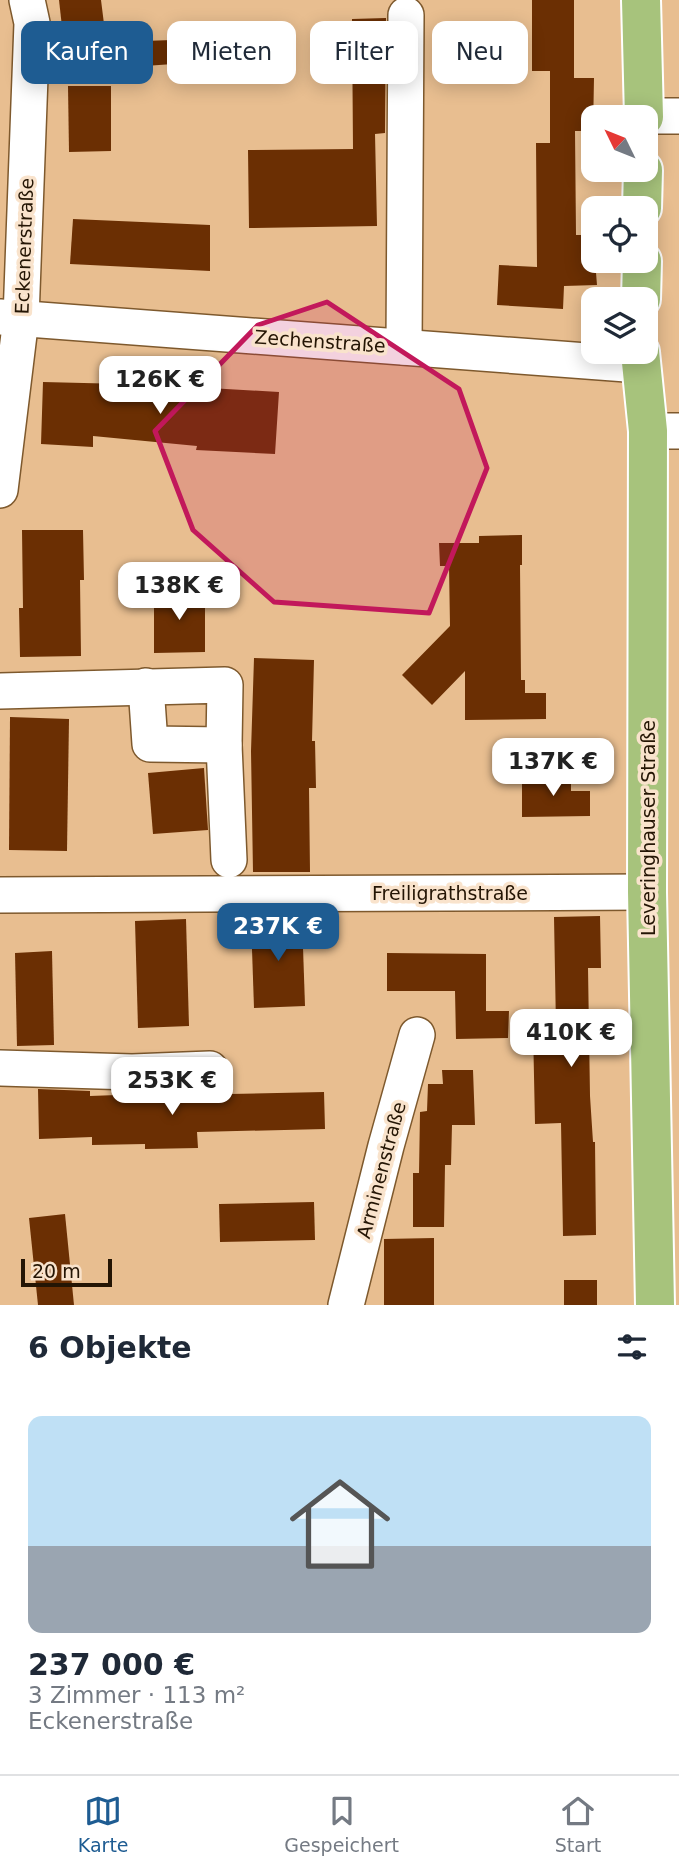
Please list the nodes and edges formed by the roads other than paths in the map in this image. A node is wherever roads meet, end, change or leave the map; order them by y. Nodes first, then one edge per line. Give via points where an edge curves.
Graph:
1 (27, 0) edge
2 (641, 0) edge
3 (406, 15) dead end
4 (654, 105) edge
5 (11, 317) edge
6 (404, 347) junction
7 (581, 355) edge
8 (642, 364) edge
9 (663, 431) edge
10 (0, 491) edge
11 (146, 686) junction
12 (0, 691) edge
13 (224, 745) junction
14 (229, 860) dead end
15 (647, 892) junction
16 (0, 895) edge
17 (417, 1035) dead end
18 (0, 1068) edge
19 (211, 1069) dead end
20 (346, 1305) edge
21 (655, 1305) edge

1 - 5 street, Eckenerstraße via 32,23
2 - 4 main road
3 - 6 street
5 - 6 street, Zechenstraße
5 - 10 street, Eckenerstraße
6 - 7 street, Zechenstraße
8 - 9 main road, Leveringhauser Straße
9 - 15 main road, Leveringhauser Straße
11 - 12 street
11 - 13 street via 150,744
11 - 13 street via 225,685
13 - 14 street
15 - 16 street, Freiligrathstraße
15 - 21 main road, Leveringhauser Straße
17 - 20 street, Arminenstraße
18 - 19 street

